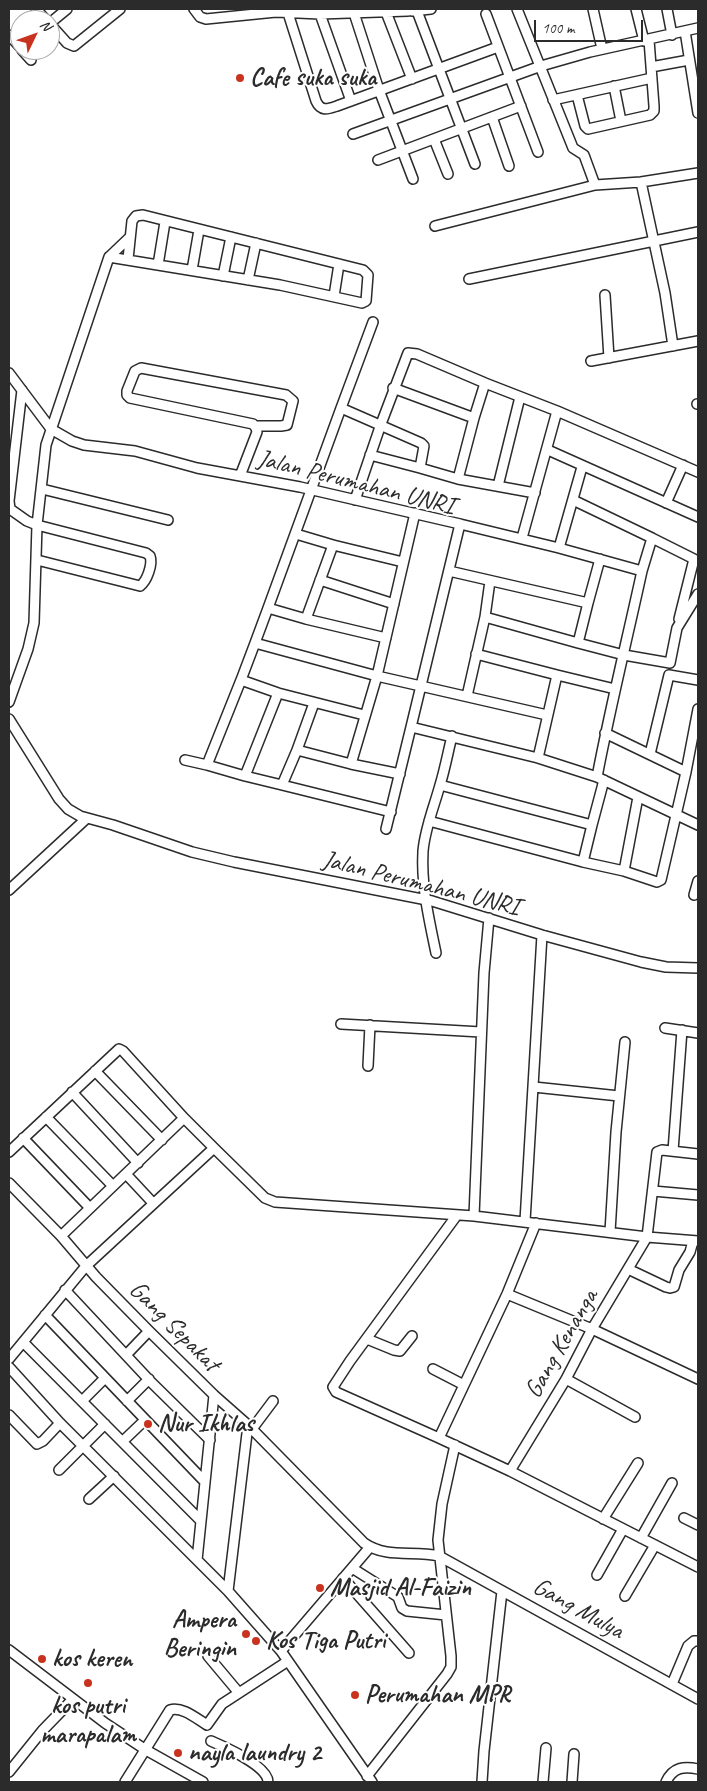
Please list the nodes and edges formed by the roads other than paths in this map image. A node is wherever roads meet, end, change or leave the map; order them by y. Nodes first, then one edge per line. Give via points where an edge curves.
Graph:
1 (120, 9) edge
2 (194, 9) edge
3 (431, 9) edge
4 (517, 9) edge
5 (593, 9) edge
6 (636, 9) edge
7 (667, 9) edge
8 (411, 10) edge
9 (276, 11) edge
10 (386, 12) junction
11 (288, 13) junction
12 (354, 13) junction
13 (320, 14) junction
14 (486, 14) dead end
15 (698, 28) edge
16 (685, 31) junction
17 (60, 35) edge
18 (672, 35) junction
19 (646, 40) junction
20 (498, 47) junction
21 (602, 49) junction
22 (689, 60) junction
23 (541, 66) junction
24 (651, 67) junction
25 (439, 69) junction
26 (510, 77) junction
27 (412, 78) junction
28 (652, 78) junction
29 (614, 86) junction
30 (379, 90) junction
31 (577, 95) junction
32 (450, 98) junction
33 (553, 100) junction
34 (351, 101) junction
35 (521, 106) junction
36 (698, 113) edge
37 (492, 118) junction
38 (392, 121) junction
39 (621, 121) junction
40 (462, 128) junction
41 (353, 134) dead end
42 (434, 139) junction
43 (403, 151) junction
44 (538, 152) dead end
45 (378, 160) dead end
46 (475, 164) dead end
47 (509, 166) dead end
48 (698, 173) edge
49 (448, 174) dead end
50 (413, 179) dead end
51 (641, 182) junction
52 (595, 185) junction
53 (165, 222) junction
54 (435, 226) dead end
55 (199, 230) junction
56 (698, 232) edge
57 (130, 237) junction
58 (230, 237) junction
59 (653, 241) junction
60 (256, 243) junction
61 (109, 256) junction
62 (128, 259) junction
63 (339, 264) junction
64 (158, 265) junction
65 (192, 270) junction
66 (223, 276) junction
67 (469, 279) dead end
68 (248, 280) junction
69 (605, 295) dead end
70 (334, 296) junction
71 (374, 322) dead end
72 (698, 342) edge
73 (673, 346) junction
74 (609, 358) junction
75 (591, 361) dead end
76 (9, 373) edge
77 (485, 383) junction
78 (393, 388) junction
79 (22, 390) junction
80 (520, 396) junction
81 (341, 408) junction
82 (557, 411) junction
83 (474, 418) junction
84 (381, 424) junction
85 (255, 426) junction
86 (51, 429) junction
87 (548, 450) junction
88 (370, 455) junction
89 (684, 465) junction
90 (582, 467) junction
91 (420, 468) junction
92 (698, 472) edge
93 (240, 476) junction
94 (458, 479) junction
95 (498, 486) junction
96 (42, 489) junction
97 (312, 490) junction
98 (535, 493) junction
99 (356, 500) junction
100 (573, 500) junction
101 (666, 503) junction
102 (415, 513) junction
103 (698, 517) edge
104 (168, 520) dead end
105 (460, 524) junction
106 (37, 525) junction
107 (296, 534) junction
108 (522, 538) junction
109 (652, 538) junction
110 (332, 545) junction
111 (559, 548) junction
112 (600, 559) junction
113 (37, 560) junction
114 (696, 560) edge
115 (403, 562) junction
116 (449, 571) junction
117 (642, 571) junction
118 (320, 580) junction
119 (490, 581) junction
120 (698, 594) edge
121 (588, 603) junction
122 (394, 604) junction
123 (268, 608) junction
124 (485, 617) junction
125 (306, 619) junction
126 (677, 628) junction
127 (386, 638) junction
128 (255, 643) junction
129 (578, 643) junction
130 (476, 654) junction
131 (624, 655) junction
132 (670, 663) junction
133 (557, 675) junction
134 (668, 675) junction
135 (377, 676) junction
136 (241, 680) junction
137 (698, 680) edge
138 (422, 686) junction
139 (615, 689) junction
140 (278, 693) junction
141 (467, 696) junction
142 (9, 702) edge
143 (314, 703) junction
144 (698, 708) edge
145 (364, 715) junction
146 (547, 715) junction
147 (9, 719) edge
148 (412, 727) junction
149 (605, 733) junction
150 (452, 736) junction
151 (297, 750) junction
152 (650, 754) junction
153 (538, 758) junction
154 (185, 760) dead end
155 (207, 764) junction
156 (351, 764) junction
157 (686, 772) junction
158 (400, 774) junction
159 (245, 776) junction
160 (600, 779) junction
161 (282, 785) junction
162 (440, 785) junction
163 (638, 797) junction
164 (391, 812) junction
165 (676, 815) junction
166 (87, 818) junction
167 (429, 821) junction
168 (592, 825) junction
169 (698, 825) edge
170 (386, 829) dead end
171 (583, 862) junction
172 (624, 871) junction
173 (698, 880) edge
174 (9, 890) edge
175 (694, 895) dead end
176 (425, 900) junction
177 (489, 918) junction
178 (542, 935) junction
179 (436, 953) dead end
180 (698, 968) edge
181 (341, 1024) dead end
182 (370, 1025) junction
183 (666, 1028) dead end
184 (682, 1030) junction
185 (482, 1032) junction
186 (698, 1033) edge
187 (624, 1042) dead end
188 (368, 1066) dead end
189 (94, 1071) junction
190 (534, 1087) junction
191 (72, 1092) junction
192 (619, 1096) junction
193 (46, 1117) junction
194 (184, 1118) junction
195 (23, 1138) junction
196 (162, 1140) junction
197 (214, 1148) junction
198 (673, 1151) junction
199 (9, 1152) edge
200 (698, 1154) edge
201 (138, 1163) junction
202 (126, 1174) junction
203 (9, 1183) edge
204 (113, 1186) junction
205 (653, 1191) junction
206 (698, 1195) edge
207 (153, 1203) junction
208 (90, 1208) junction
209 (457, 1215) junction
210 (474, 1216) junction
211 (525, 1221) junction
212 (536, 1223) junction
213 (610, 1232) junction
214 (61, 1236) junction
215 (647, 1237) junction
216 (696, 1241) edge
217 (86, 1266) junction
218 (628, 1269) junction
219 (65, 1290) junction
220 (507, 1294) junction
221 (45, 1315) junction
222 (592, 1329) junction
223 (149, 1332) junction
224 (412, 1336) dead end
225 (367, 1339) junction
226 (23, 1342) junction
227 (126, 1355) junction
228 (9, 1359) edge
229 (9, 1367) edge
230 (433, 1369) dead end
231 (105, 1378) junction
232 (149, 1379) junction
233 (566, 1379) junction
234 (698, 1379) edge
235 (464, 1385) junction
236 (214, 1395) junction
237 (82, 1401) junction
238 (272, 1401) dead end
239 (127, 1402) junction
240 (9, 1415) edge
241 (635, 1417) dead end
242 (145, 1420) junction
243 (60, 1423) junction
244 (105, 1424) junction
245 (250, 1427) junction
246 (439, 1438) junction
247 (210, 1440) junction
248 (123, 1441) junction
249 (84, 1445) junction
250 (455, 1445) junction
251 (638, 1462) dead end
252 (59, 1470) dead end
253 (510, 1471) junction
254 (114, 1476) junction
255 (204, 1482) junction
256 (672, 1483) dead end
257 (89, 1499) dead end
258 (684, 1518) dead end
259 (603, 1519) junction
260 (201, 1521) junction
261 (698, 1524) edge
262 (623, 1529) junction
263 (641, 1538) junction
264 (655, 1545) junction
265 (370, 1547) junction
266 (439, 1556) junction
267 (197, 1560) junction
268 (698, 1567) edge
269 (352, 1568) junction
270 (597, 1575) dead end
271 (343, 1578) junction
272 (502, 1590) junction
273 (228, 1591) junction
274 (625, 1596) dead end
275 (446, 1615) junction
276 (698, 1641) edge
277 (281, 1651) junction
278 (10, 1653) edge
279 (409, 1653) dead end
280 (208, 1656) dead end
281 (288, 1661) junction
282 (672, 1684) junction
283 (239, 1693) junction
284 (73, 1699) junction
285 (698, 1699) edge
286 (211, 1741) dead end
287 (546, 1748) dead end
288 (146, 1750) junction
289 (574, 1754) dead end
290 (698, 1769) edge
291 (9, 1772) edge
292 (369, 1779) edge
293 (126, 1782) edge
294 (203, 1782) edge
295 (268, 1782) edge
296 (482, 1782) edge
297 (543, 1782) edge
298 (572, 1782) edge
299 (666, 1782) edge

1 - 17 street via 74,46
2 - 9 street via 206,20
3 - 8 street
4 - 23 street
5 - 21 street
6 - 19 street
7 - 18 street
8 - 10 street
8 - 25 street
9 - 11 street
10 - 12 street
10 - 27 street
11 - 13 street
11 - 34 street via 318,105 328,109
12 - 13 street
12 - 30 street
13 - 34 street
14 - 20 street
15 - 16 street
16 - 18 street
16 - 22 street
18 - 19 street
19 - 21 street
19 - 24 street
20 - 25 street
20 - 26 street
21 - 23 street
22 - 24 street
22 - 36 street
23 - 26 street
23 - 33 street
24 - 28 street
25 - 27 street
25 - 32 street
26 - 32 street
26 - 35 street
27 - 30 street
28 - 29 street
28 - 39 street via 653,112
29 - 31 street
29 - 39 street
30 - 34 street
30 - 38 street
31 - 33 street
31 - 39 street via 586,129
32 - 38 street
32 - 40 street
33 - 52 street via 573,148 586,158
35 - 37 street
35 - 44 street
37 - 40 street
37 - 47 street
38 - 41 street
38 - 43 street
40 - 42 street
40 - 46 street
42 - 43 street
42 - 49 street
43 - 45 street
43 - 50 street
48 - 51 street
51 - 52 street
51 - 59 street
52 - 54 street
53 - 55 street
53 - 57 street via 136,216
53 - 64 street
55 - 58 street
55 - 65 street
56 - 59 street
57 - 61 street
57 - 62 street
58 - 60 street
58 - 66 street
59 - 67 street
59 - 73 street
60 - 63 street
60 - 68 street
61 - 62 street
61 - 86 street
62 - 64 street
63 - 70 street
63 - 70 street via 366,273 366,301 362,303
64 - 65 street
65 - 66 street
66 - 68 street
68 - 70 street
69 - 74 street
71 - 81 street
72 - 73 street
73 - 74 street
74 - 75 street
76 - 79 street
77 - 78 street via 411,352 406,355
77 - 80 street
77 - 83 street
78 - 83 street
78 - 84 street
79 - 86 street
79 - 106 street via 9,501 10,509
80 - 82 street
80 - 95 street
81 - 84 street
81 - 97 street
82 - 87 street
82 - 89 street
83 - 94 street
84 - 88 street
84 - 91 street via 423,444
85 - 85 street via 249,422 130,398 127,391 135,371 141,368 292,398 287,425
85 - 93 street via 256,432
86 - 93 street, Jalan Perumahan UNRI via 84,444 126,449
86 - 96 street via 46,445
87 - 90 street
87 - 98 street
88 - 91 street
88 - 99 street
89 - 92 street
89 - 101 street
90 - 100 street
90 - 101 street
91 - 94 street
93 - 97 street, Jalan Perumahan UNRI
94 - 95 street
95 - 98 street
96 - 104 street
96 - 106 street
97 - 99 street, Jalan Perumahan UNRI
97 - 107 street
98 - 108 street
99 - 102 street, Jalan Perumahan UNRI
100 - 109 street
100 - 111 street
101 - 103 street
102 - 105 street, Jalan Perumahan UNRI
102 - 115 street
105 - 108 street
105 - 116 street, Jalan Perumahan UNRI
106 - 113 street
106 - 113 street via 146,554 152,561 140,586
107 - 110 street
107 - 123 street
108 - 111 street
109 - 114 street
109 - 117 street
110 - 115 street
110 - 118 street
111 - 112 street
112 - 117 street
112 - 121 street
113 - 142 street via 32,636
114 - 126 street
115 - 122 street
116 - 119 street
116 - 138 street, Jalan Perumahan UNRI
117 - 131 street
118 - 122 street
118 - 125 street
119 - 121 street
119 - 124 street
120 - 126 street
121 - 129 street
122 - 127 street
123 - 125 street
123 - 128 street
124 - 129 street
124 - 130 street
125 - 127 street
126 - 132 street
127 - 135 street
128 - 135 street
128 - 136 street
129 - 131 street
130 - 133 street
130 - 141 street
131 - 132 street
131 - 139 street
132 - 134 street
133 - 139 street
133 - 146 street
134 - 137 street
134 - 152 street
135 - 138 street
135 - 145 street
136 - 140 street
136 - 155 street
138 - 141 street
138 - 148 street, Jalan Perumahan UNRI
139 - 149 street
140 - 143 street
140 - 159 street
141 - 146 street
143 - 145 street
143 - 151 street
144 - 157 street
145 - 156 street
146 - 153 street
147 - 166 street, Jalan Perumahan UNRI via 59,799 73,812
148 - 150 street
148 - 158 street, Jalan Perumahan UNRI
149 - 152 street
149 - 160 street
150 - 153 street
150 - 162 street
151 - 156 street
151 - 161 street
152 - 157 street
153 - 160 street
154 - 155 street
155 - 159 street
156 - 158 street
157 - 165 street
158 - 164 street, Jalan Perumahan UNRI
159 - 161 street
160 - 163 street
160 - 168 street
161 - 164 street
162 - 167 street
162 - 168 street
163 - 165 street
163 - 172 street
164 - 170 street, Jalan Perumahan UNRI
165 - 169 street
165 - 172 street via 661,880 656,882
166 - 174 street
166 - 176 street, Jalan Perumahan UNRI via 210,856
167 - 171 street
167 - 176 street via 423,851
168 - 171 street
171 - 172 street
173 - 175 street
176 - 177 street, Jalan Perumahan UNRI
176 - 179 street
177 - 178 street, Jalan Perumahan UNRI
177 - 185 street
178 - 180 street, Jalan Perumahan UNRI via 661,966
178 - 190 street
181 - 182 street
182 - 185 street
182 - 188 street
183 - 184 street
184 - 186 street
184 - 198 street
185 - 210 street
187 - 192 street
189 - 191 street
189 - 194 street via 116,1049 121,1049
189 - 196 street
190 - 192 street
190 - 211 street
191 - 193 street
191 - 201 street
192 - 213 street
193 - 195 street
193 - 204 street
194 - 196 street
194 - 197 street
195 - 199 street
195 - 208 street
196 - 201 street
197 - 207 street
197 - 209 street via 265,1198 275,1202
198 - 200 street
198 - 205 street via 660,1150 656,1154
201 - 202 street
202 - 204 street
202 - 207 street
203 - 214 street, Gang Sepakat
204 - 208 street
205 - 206 street
205 - 215 street
207 - 217 street
208 - 214 street
209 - 210 street
209 - 225 street
210 - 211 street
211 - 212 street
212 - 213 street
212 - 220 street
213 - 215 street
214 - 217 street, Gang Sepakat
215 - 216 street
215 - 218 street, Gang Kenanga
216 - 218 street via 674,1288
217 - 219 street
217 - 223 street, Gang Sepakat
218 - 222 street, Gang Kenanga
219 - 221 street
219 - 227 street
220 - 222 street
220 - 235 street
221 - 226 street
221 - 231 street
222 - 233 street, Gang Kenanga
222 - 234 street
223 - 227 street
223 - 236 street, Gang Sepakat
224 - 225 street via 400,1350
225 - 246 street via 335,1383 335,1391
226 - 228 street
226 - 237 street
227 - 232 street
229 - 243 street
230 - 235 street
231 - 237 street
231 - 239 street
232 - 239 street
232 - 247 street
233 - 241 street
233 - 253 street, Gang Kenanga
235 - 246 street
236 - 245 street
236 - 247 street, Gang Sepakat
237 - 244 street
238 - 245 street
239 - 242 street
240 - 243 street via 37,1444
242 - 248 street
242 - 255 street
243 - 249 street
244 - 248 street
244 - 249 street
245 - 265 street
245 - 273 street
246 - 250 street
247 - 255 street, Gang Sepakat
248 - 260 street
249 - 252 street
249 - 254 street
250 - 253 street
250 - 266 street via 440,1519
251 - 259 street
253 - 259 street
254 - 257 street
254 - 267 street
255 - 260 street, Gang Sepakat
256 - 263 street
258 - 261 street
259 - 262 street
260 - 267 street, Gang Sepakat
262 - 263 street
262 - 270 street
263 - 264 street
264 - 268 street
264 - 274 street
265 - 266 street via 392,1554
265 - 269 street
266 - 272 street, Gang Mulya
266 - 275 street
267 - 273 street
269 - 271 street
269 - 275 street via 398,1596 404,1610
271 - 277 street
271 - 279 street
272 - 282 street, Gang Mulya
272 - 296 street
273 - 277 street
275 - 292 street via 452,1660 449,1671
276 - 282 street via 688,1646
277 - 281 street
278 - 284 street
280 - 283 street
281 - 283 street
281 - 292 street
282 - 285 street, Gang Mulya
283 - 288 street via 222,1704 207,1725 182,1710 170,1710
284 - 288 street
284 - 291 street
286 - 295 street via 250,1762 266,1775
287 - 297 street
288 - 293 street
288 - 294 street
289 - 298 street
290 - 299 street via 678,1768

